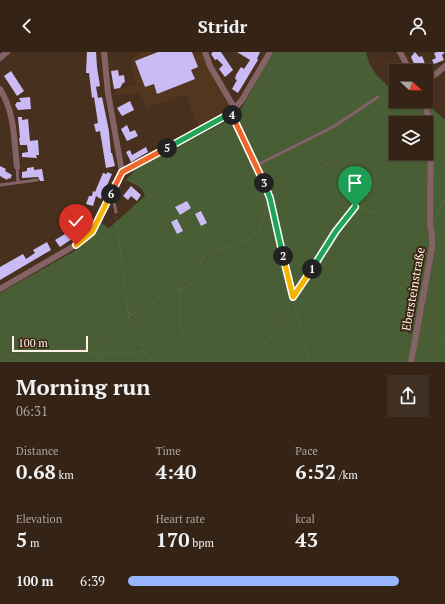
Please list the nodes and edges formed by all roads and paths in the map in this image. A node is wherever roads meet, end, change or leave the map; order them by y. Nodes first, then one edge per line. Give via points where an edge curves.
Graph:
1 (6, 52) edge
2 (104, 52) edge
3 (204, 52) edge
4 (270, 52) edge
5 (400, 52) edge
6 (0, 58) edge
7 (406, 64) edge
8 (445, 66) edge
9 (433, 76) edge
10 (0, 89) edge
11 (389, 93) edge
12 (378, 97) joint
13 (400, 108) edge
14 (426, 108) edge
15 (233, 111) junction
16 (389, 153) edge
17 (259, 164) dead end
18 (17, 167) joint
19 (122, 172) junction
20 (37, 180) dead end
21 (18, 182) junction
22 (0, 185) edge
23 (112, 192) junction
24 (270, 198) junction
25 (445, 198) edge
26 (355, 207) junction
27 (430, 207) junction
28 (116, 212) joint
29 (430, 222) junction
30 (0, 289) edge
31 (180, 289) junction
32 (293, 297) junction
33 (129, 317) junction
34 (445, 333) edge
35 (146, 351) junction
36 (102, 352) junction
37 (0, 354) edge
38 (411, 359) edge
39 (34, 361) edge
40 (38, 362) edge
41 (98, 362) edge
42 (152, 362) edge
43 (192, 362) edge
44 (249, 362) edge
45 (309, 362) edge
46 (395, 362) edge

1 - 6 street
2 - 19 street via 108,93
3 - 15 street
4 - 15 street
5 - 7 street
8 - 9 street
10 - 18 street via 12,117
11 - 12 path
12 - 17 lane via 333,127
13 - 24 path via 379,132
14 - 27 street, Ebersteinstraße via 431,125
15 - 19 street
15 - 24 path
16 - 26 path
18 - 21 lane
19 - 23 street
20 - 21 lane
21 - 22 lane
23 - 28 lane
23 - 30 street via 96,226 86,239
24 - 31 path via 260,230 247,240 212,252 200,261 204,277
24 - 32 path
25 - 29 path via 436,219
26 - 27 path via 387,213 400,202 413,198
26 - 32 path via 336,231
27 - 29 street, Ebersteinstraße
28 - 33 path
29 - 38 street, Ebersteinstraße via 430,265
31 - 33 path
31 - 43 path via 180,325
32 - 44 path via 273,333
32 - 45 path
33 - 35 path
33 - 36 path via 117,322
34 - 38 path via 438,346 431,352
35 - 36 path via 119,354
35 - 42 path
36 - 39 path via 88,353 79,349 66,350 51,346
36 - 41 path
37 - 39 path
38 - 46 path
39 - 40 path

